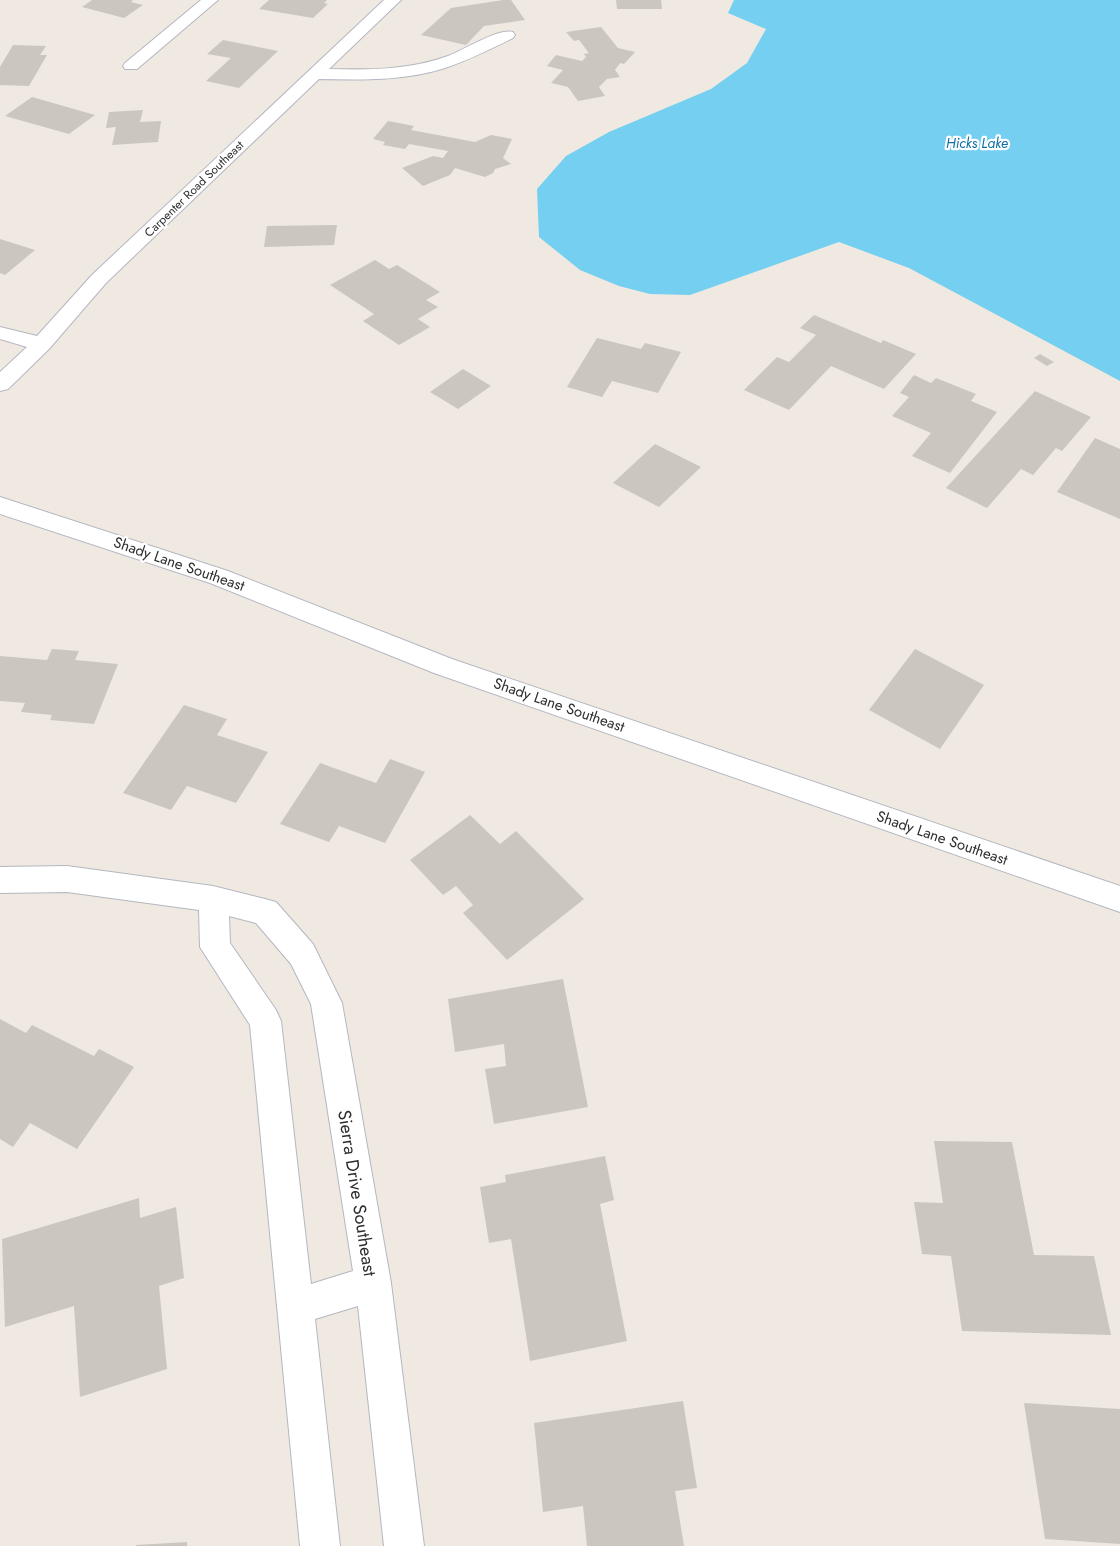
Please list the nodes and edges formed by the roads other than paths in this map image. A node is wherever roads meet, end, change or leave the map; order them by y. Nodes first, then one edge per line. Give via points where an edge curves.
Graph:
1 (210, 0) edge
2 (393, 0) edge
3 (507, 35) dead end
4 (130, 66) dead end
5 (315, 74) junction
6 (0, 333) edge
7 (42, 344) junction
8 (0, 384) edge
9 (0, 505) edge
10 (0, 880) edge
11 (213, 899) junction
12 (1120, 899) edge
13 (373, 1283) junction
14 (296, 1307) junction
15 (320, 1546) edge
16 (404, 1546) edge

1 - 4 street
2 - 5 street, Carpenter Road Southeast
3 - 5 street via 454,60 420,69 376,76
5 - 7 street, Carpenter Road Southeast via 99,279
6 - 7 street
7 - 8 street, Carpenter Road Southeast
9 - 12 street, Shady Lane Southeast via 219,577 443,666
10 - 11 street, Sierra Drive Southeast via 68,879
11 - 13 street, Sierra Drive Southeast via 265,912 302,954 326,1003
11 - 14 street via 215,947 265,1021
13 - 14 street
13 - 16 street, Sierra Drive Southeast
14 - 15 street

